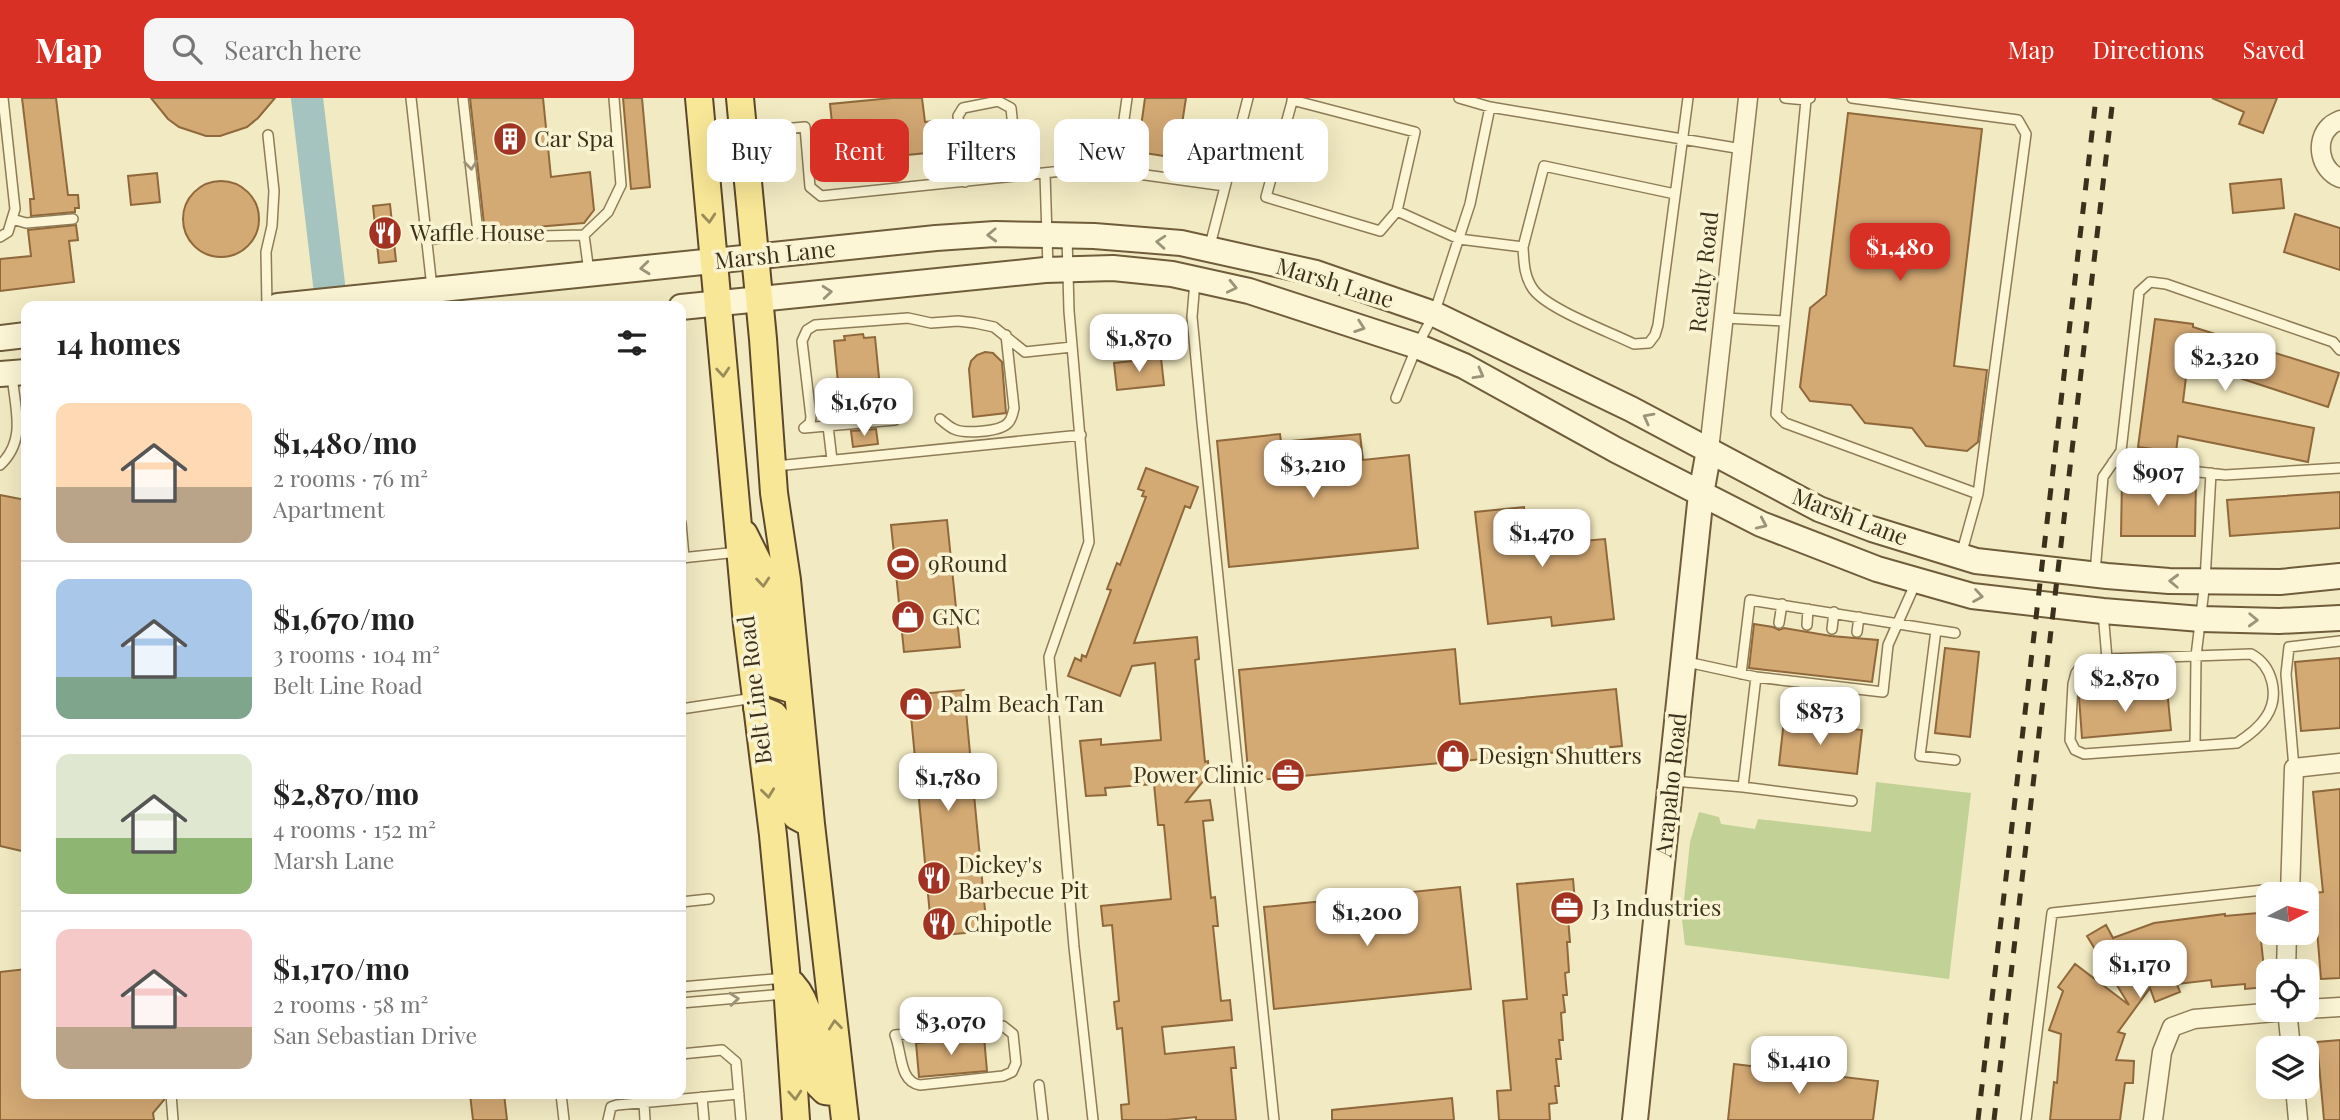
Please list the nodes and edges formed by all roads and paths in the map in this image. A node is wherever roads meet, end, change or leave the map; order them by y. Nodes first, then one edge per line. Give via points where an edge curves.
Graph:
1 (3, 98) edge
2 (411, 98) edge
3 (463, 98) edge
4 (614, 98) edge
5 (699, 98) edge
6 (740, 98) edge
7 (1127, 98) edge
8 (1248, 98) edge
9 (1459, 98) edge
10 (1688, 98) edge
11 (1748, 98) edge
12 (1785, 98) edge
13 (1853, 98) edge
14 (1292, 99) edge
15 (1808, 99) edge
16 (1472, 100) edge
17 (1490, 107) junction
18 (742, 119) edge
19 (958, 119) edge
20 (1012, 119) edge
21 (1124, 119) edge
22 (2340, 120) edge
23 (796, 128) edge
24 (268, 135) dead end
25 (1683, 140) junction
26 (1742, 149) junction
27 (1054, 173) edge
28 (1040, 174) edge
29 (1045, 174) junction
30 (1149, 175) edge
31 (2340, 178) edge
32 (748, 182) edge
33 (965, 182) edge
34 (1225, 186) junction
35 (1675, 194) junction
36 (1397, 211) junction
37 (12, 219) junction
38 (73, 219) dead end
39 (478, 233) junction
40 (584, 235) junction
41 (1057, 236) junction
42 (0, 237) edge
43 (1459, 239) junction
44 (427, 240) junction
45 (1523, 247) junction
46 (1208, 249) junction
47 (755, 258) junction
48 (713, 261) junction
49 (1058, 270) junction
50 (589, 274) junction
51 (1195, 279) junction
52 (432, 290) junction
53 (759, 299) junction
54 (267, 301) edge
55 (326, 301) edge
56 (717, 304) junction
57 (686, 307) edge
58 (1434, 314) junction
59 (1724, 318) junction
60 (1785, 321) junction
61 (1006, 335) junction
62 (21, 336) edge
63 (0, 338) edge
64 (1417, 346) junction
65 (1072, 347) junction
66 (2340, 350) edge
67 (13, 373) edge
68 (1396, 398) dead end
69 (940, 419) dead end
70 (895, 420) dead end
71 (828, 426) junction
72 (1080, 435) junction
73 (1709, 450) junction
74 (832, 460) junction
75 (2113, 462) junction
76 (0, 465) edge
77 (772, 466) junction
78 (2340, 468) edge
79 (2211, 473) junction
80 (1701, 494) junction
81 (1978, 494) junction
82 (737, 519) junction
83 (740, 551) junction
84 (1960, 556) junction
85 (686, 557) edge
86 (2095, 575) junction
87 (2340, 576) edge
88 (1916, 580) junction
89 (2205, 582) junction
90 (1782, 604) junction
91 (1808, 609) junction
92 (2103, 611) junction
93 (1833, 612) junction
94 (1859, 617) junction
95 (2340, 618) edge
96 (2201, 619) junction
97 (1779, 622) dead end
98 (1897, 623) junction
99 (1807, 625) dead end
100 (1832, 629) dead end
101 (1936, 630) junction
102 (1857, 632) dead end
103 (1955, 633) dead end
104 (2340, 642) edge
105 (2196, 656) junction
106 (2107, 659) junction
107 (1683, 661) junction
108 (1741, 674) junction
109 (1756, 677) junction
110 (797, 691) junction
111 (756, 703) junction
112 (686, 709) edge
113 (2195, 746) junction
114 (1955, 760) dead end
115 (2340, 763) edge
116 (2294, 768) junction
117 (1671, 780) junction
118 (1743, 787) junction
119 (1852, 801) dead end
120 (811, 824) junction
121 (774, 849) junction
122 (2290, 882) edge
123 (2256, 894) edge
124 (709, 900) dead end
125 (686, 902) edge
126 (829, 969) junction
127 (686, 986) edge
128 (787, 986) junction
129 (686, 1002) edge
130 (2340, 1007) edge
131 (2319, 1008) edge
132 (2256, 1013) edge
133 (895, 1035) joint
134 (686, 1054) edge
135 (1039, 1085) dead end
136 (842, 1093) junction
137 (738, 1094) junction
138 (702, 1097) junction
139 (686, 1098) edge
140 (171, 1099) edge
141 (562, 1099) edge
142 (679, 1099) edge
143 (2296, 1099) edge
144 (644, 1102) junction
145 (173, 1120) edge
146 (564, 1120) edge
147 (608, 1120) edge
148 (645, 1120) edge
149 (704, 1120) edge
150 (741, 1120) edge
151 (796, 1120) edge
152 (845, 1120) edge
153 (1043, 1120) edge
154 (1093, 1120) edge
155 (1273, 1120) edge
156 (1635, 1120) edge
157 (2026, 1120) edge
158 (2153, 1120) edge
159 (2298, 1120) edge

1 - 37 lane via 15,209
2 - 44 lane
3 -> 39 lane
4 - 40 lane via 621,185 608,212
5 -> 48 main road, Belt Line Road
6 - 18 main road, Belt Line Road
7 - 21 lane
8 - 34 lane
9 - 16 lane
10 - 25 lane
11 - 26 street, Realty Road
12 - 15 lane
13 - 81 lane via 2018,120 2026,134
14 - 36 lane via 1415,132
14 - 36 lane via 1266,197 1380,231
15 - 60 lane
16 - 17 lane
17 - 25 lane
17 - 43 lane
19 - 20 lane via 962,108 998,102 1011,108
22 - 31 street via 2320,142 2322,160
23 - 33 lane via 805,127 810,187 821,196
24 - 54 lane via 274,191 266,252
25 - 26 lane
25 - 35 lane
26 - 59 street, Realty Road
27 - 29 lane
28 - 29 lane
29 - 41 lane
30 - 34 lane
32 - 47 main road, Belt Line Road
34 - 46 lane
35 - 45 lane via 1544,166
35 - 45 lane via 1658,325 1649,343 1634,344 1549,303 1535,292 1524,269
36 - 43 lane
37 - 38 lane via 26,223
37 - 42 lane via 8,232
39 - 40 lane via 499,237
39 - 44 lane
40 - 50 lane
46 -> 41 main road, Marsh Lane via 1181,243
41 -> 47 main road, Marsh Lane via 936,238
41 - 49 lane
41 - 49 lane
43 - 45 lane
43 - 58 lane
44 - 52 lane
46 - 58 main road, Marsh Lane via 1316,273
47 - 48 main road, Marsh Lane
47 - 53 main road, Belt Line Road
48 -> 50 main road, Marsh Lane
48 - 56 main road, Belt Line Road
49 - 51 main road, Marsh Lane via 1113,268
53 -> 49 main road, Marsh Lane
49 - 65 lane
50 - 52 main road, Marsh Lane
51 -> 64 main road, Marsh Lane via 1249,291
51 - 155 lane via 1192,317
52 - 55 main road, Marsh Lane
53 - 56 main road, Marsh Lane
53 - 77 main road, Belt Line Road
56 - 57 main road, Marsh Lane
56 -> 82 main road, Belt Line Road
58 - 64 lane
73 -> 58 main road, Marsh Lane
59 - 60 lane
59 - 73 street, Realty Road
60 - 81 lane via 1776,414 1785,423
61 - 65 lane via 1025,352
61 - 69 lane via 1014,408 1007,425 964,431
61 - 71 lane via 975,323 908,318 816,325 807,330 803,341 811,417 804,428
62 - 63 main road
64 - 68 lane
64 -> 80 main road, Marsh Lane via 1464,366
65 - 72 lane
66 - 75 lane via 2333,342 2150,282 2139,292 2121,451
67 - 76 lane via 19,435
70 - 71 lane
71 - 74 lane
72 - 74 lane
72 - 154 lane via 1089,542 1049,657
73 - 80 main road, Arapaho Road
73 - 84 main road, Marsh Lane via 1819,509
74 - 77 lane
75 - 79 lane
75 - 86 lane via 2103,477
77 - 110 main road, Belt Line Road
78 - 79 lane
79 - 89 lane
80 -> 88 main road, Marsh Lane via 1761,524
80 - 107 main road, Arapaho Road
81 - 84 lane
82 - 83 main road, Belt Line Road
82 -> 110 main road via 762,570 775,684
83 - 85 lane
83 - 111 main road, Belt Line Road
84 - 86 main road, Marsh Lane
89 -> 86 main road, Marsh Lane
87 - 89 main road, Marsh Lane
88 -> 92 main road, Marsh Lane via 1972,596
88 - 98 lane
89 - 96 lane
90 - 91 lane
90 - 97 lane
90 - 108 lane via 1750,600
91 - 93 lane
91 - 99 lane
92 - 96 main road, Marsh Lane
92 - 106 lane
93 - 94 lane
93 - 100 lane
94 - 98 lane
94 - 102 lane
96 -> 95 main road, Marsh Lane
96 - 105 lane
98 - 101 lane
98 - 109 lane via 1888,645 1883,692 1852,683 1773,674
101 - 103 lane
101 - 114 lane via 1920,756
104 - 116 lane via 2289,646 2286,674
105 - 106 lane
105 - 113 lane
105 - 113 lane via 2251,654 2263,660 2269,670 2272,704 2252,733 2237,743
106 - 113 lane via 2082,664 2076,673 2070,740 2076,750 2084,754
107 - 108 lane
107 - 117 main road, Arapaho Road
108 - 109 lane
109 - 118 lane
110 - 120 main road, Belt Line Road
111 - 112 lane
111 - 120 main road via 779,722 789,803 796,816
111 -> 121 main road, Belt Line Road
115 - 116 street
116 - 122 street
117 - 118 lane
117 - 156 main road, Arapaho Road
118 - 119 lane
120 - 126 main road, Belt Line Road
121 - 126 main road via 786,871 799,959
121 - 128 main road, Belt Line Road
123 - 157 lane via 2052,913
124 - 125 lane
136 -> 126 main road, Belt Line Road
127 - 128 lane
129 -> 128 lane
128 - 136 main road via 800,993 805,1007 818,1084 825,1091
128 -> 151 main road, Belt Line Road
130 - 131 street
132 - 158 street via 2194,1019 2172,1027 2162,1052
133 - 133 lane via 906,1077 913,1084 1003,1076 1012,1072 1016,1063 1013,1034 1003,1026
134 - 137 lane via 722,1050 736,1062
135 - 153 lane
136 - 152 main road, Belt Line Road
137 - 138 lane
137 - 150 lane
138 - 139 lane
138 - 149 lane
140 - 145 lane
141 - 146 lane
142 - 144 lane
143 - 159 street
144 - 147 lane via 611,1107
144 - 148 lane

